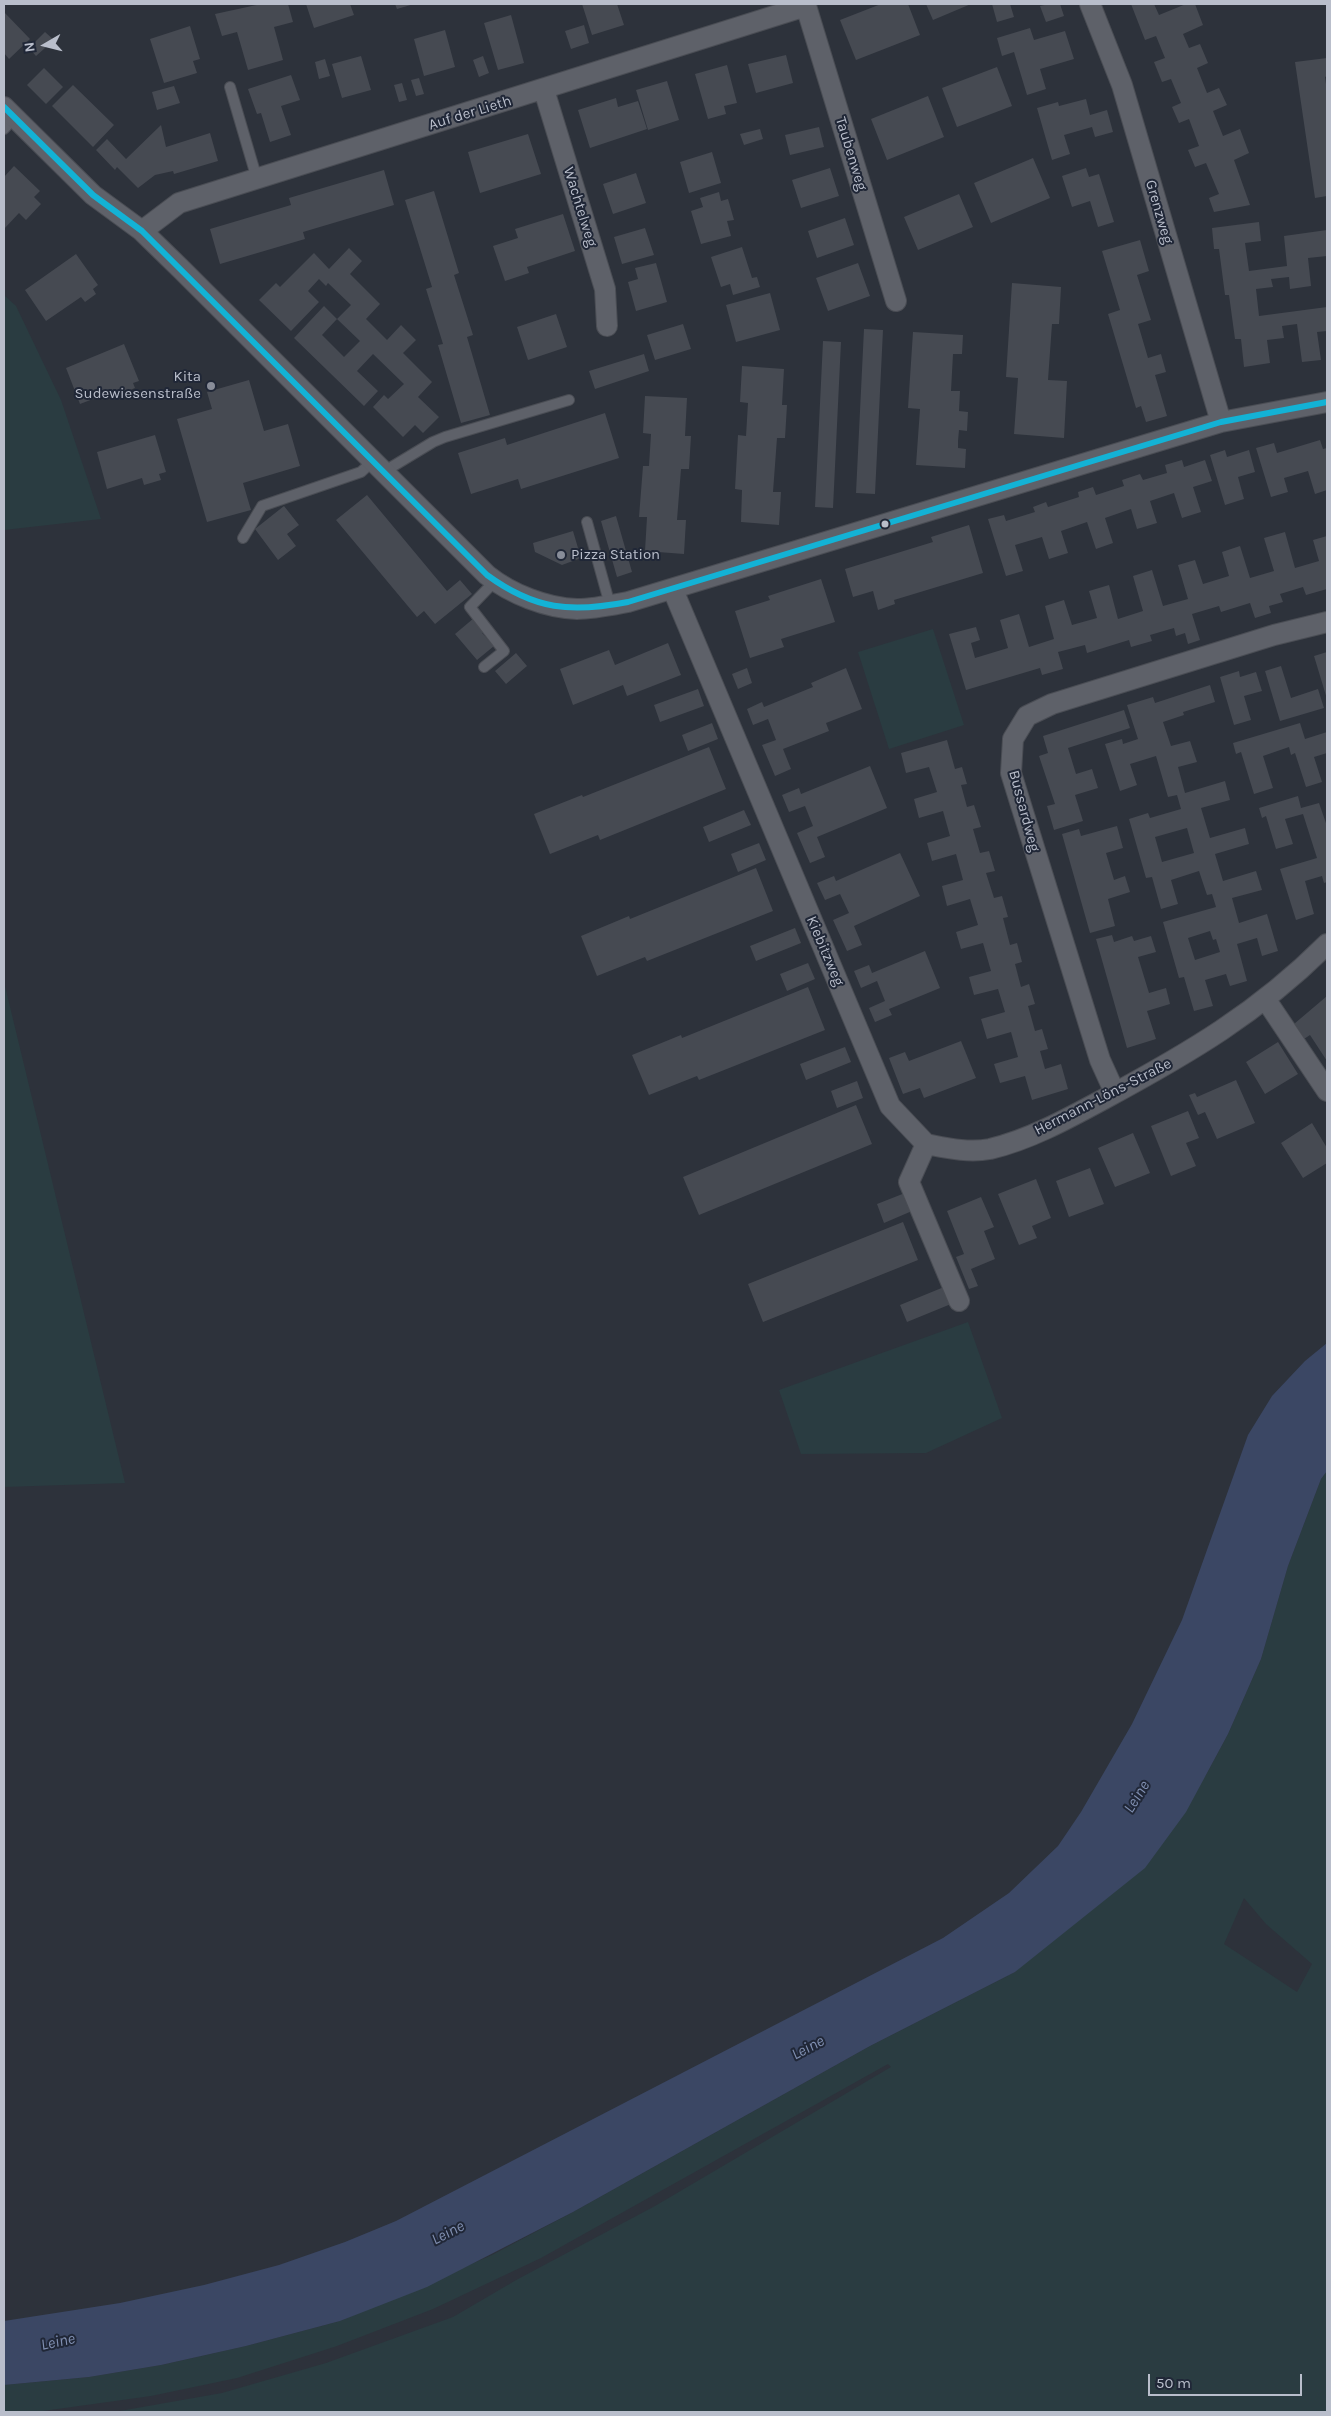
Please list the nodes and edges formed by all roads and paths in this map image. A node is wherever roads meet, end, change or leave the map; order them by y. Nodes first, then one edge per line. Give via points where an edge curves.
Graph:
1 (1090, 4) edge
2 (806, 5) edge
3 (230, 87) dead end
4 (544, 90) junction
5 (7, 118) edge
6 (257, 179) junction
7 (142, 231) junction
8 (896, 301) dead end
9 (607, 326) dead end
10 (569, 400) dead end
11 (1327, 402) edge
12 (1221, 422) junction
13 (380, 465) junction
14 (587, 522) dead end
15 (243, 538) dead end
16 (495, 581) junction
17 (673, 590) junction
18 (610, 605) junction
19 (1327, 622) edge
20 (484, 668) dead end
21 (1327, 944) edge
22 (1266, 1000) junction
23 (1327, 1091) edge
24 (1115, 1093) junction
25 (926, 1144) junction
26 (958, 1301) dead end

1 - 12 street, Grenzweg via 1122,85
2 - 4 street, Auf der Lieth
2 - 8 street, Taubenweg
3 - 6 lane
4 - 6 street, Auf der Lieth
4 - 9 street, Wachtelweg via 605,289
5 - 7 street via 93,195
6 - 7 street, Auf der Lieth via 178,203
7 - 13 street
10 - 13 lane via 446,437
11 - 12 street
12 - 17 street
13 - 15 lane via 262,506
13 - 16 street
14 - 18 lane
16 - 18 street via 528,598 553,604 578,609
16 - 20 lane via 470,607 504,651
17 - 18 street
17 - 25 street, Kiebitzweg via 890,1106
19 - 24 street, Bussardweg via 1274,635 1052,704 1027,716 1013,739 1011,773 1100,1060
21 - 22 street, Hermann-Löns-Straße
22 - 23 street
22 - 24 street, Hermann-Löns-Straße via 1202,1045
24 - 25 street, Hermann-Löns-Straße via 1065,1120 989,1149 958,1151
25 - 26 street via 909,1182

